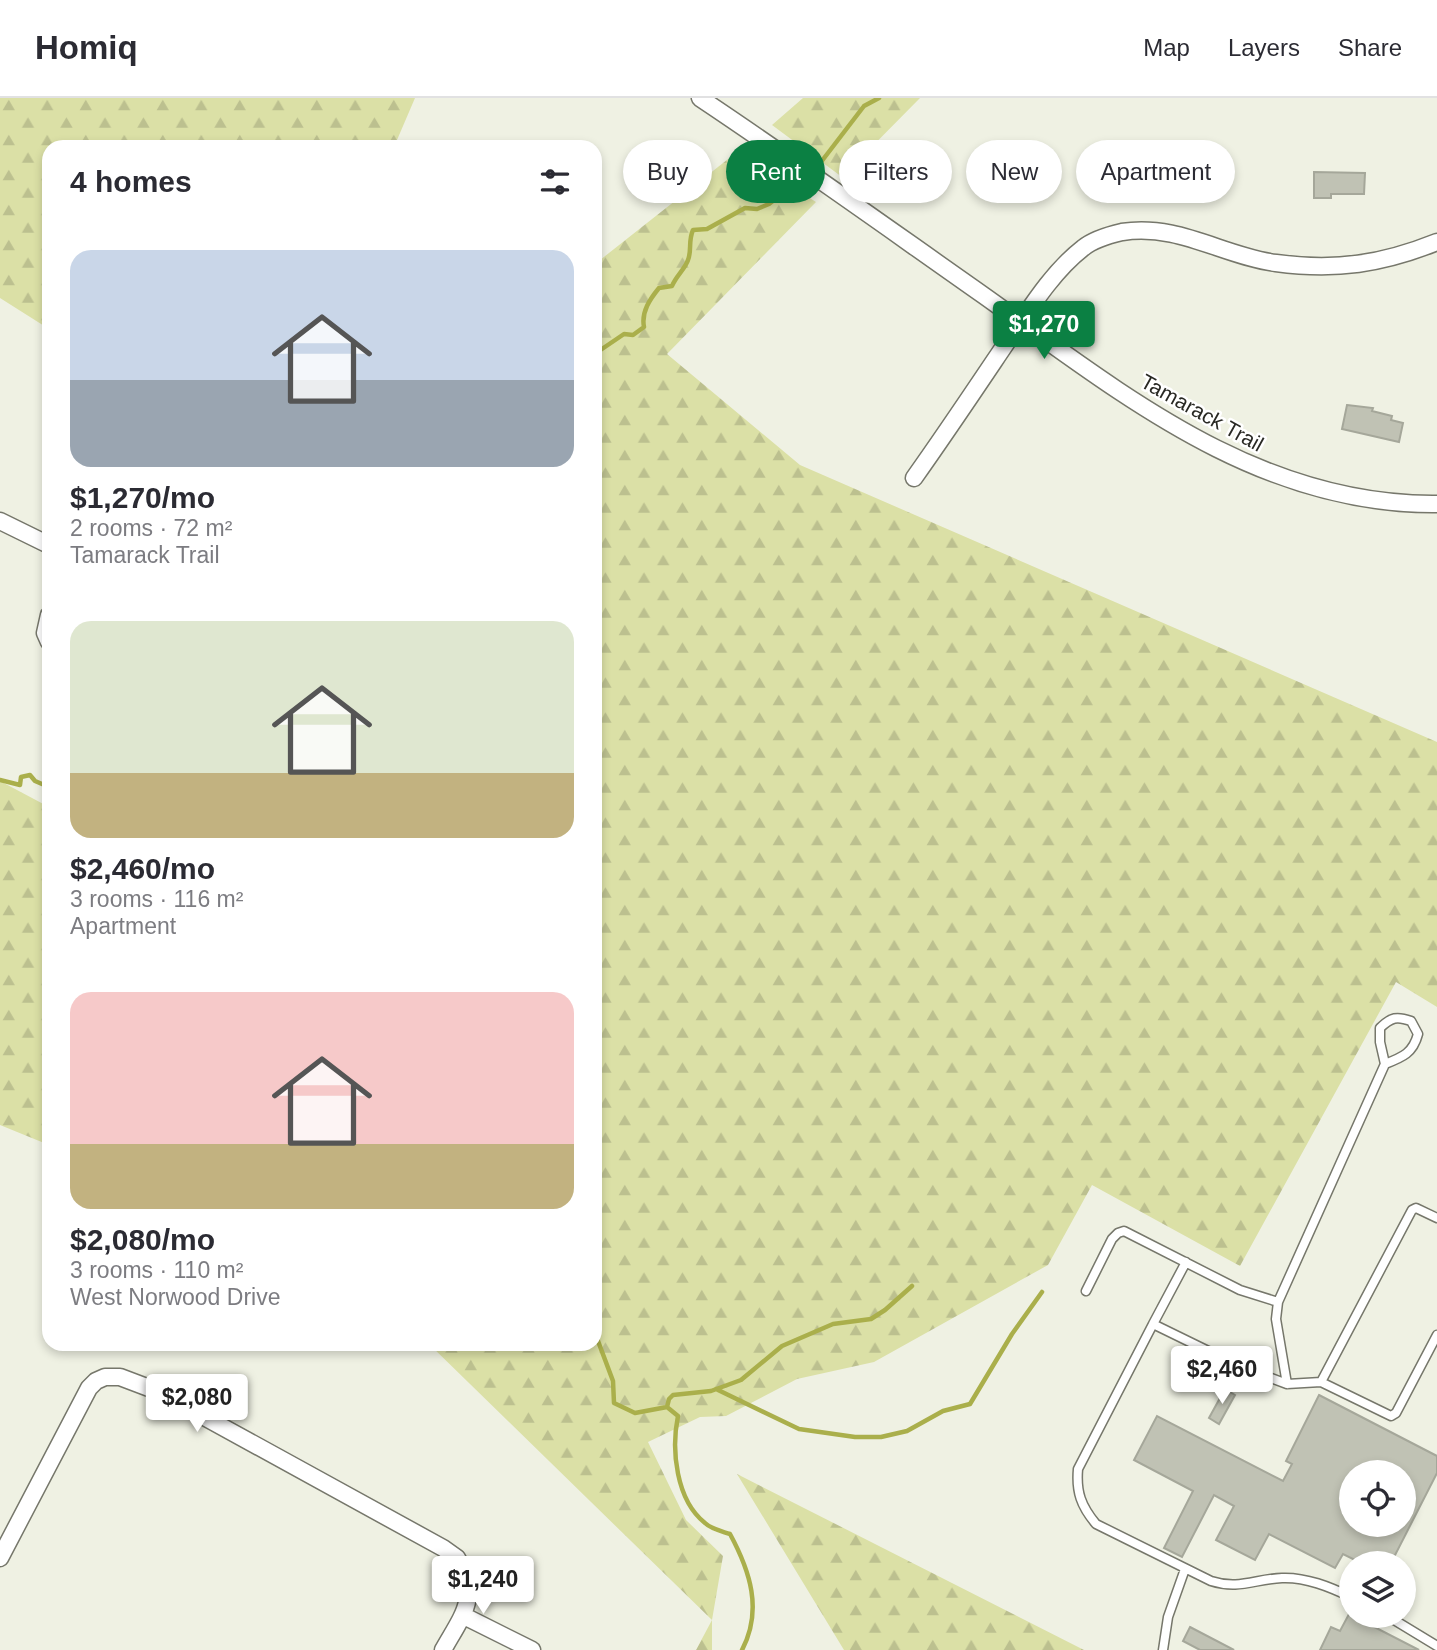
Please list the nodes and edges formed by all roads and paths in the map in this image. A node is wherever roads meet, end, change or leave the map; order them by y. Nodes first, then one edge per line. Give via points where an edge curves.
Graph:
1 (700, 98) edge
2 (1437, 242) edge
3 (1021, 322) junction
4 (914, 478) dead end
5 (1437, 504) edge
6 (0, 521) edge
7 (42, 542) edge
8 (1385, 1064) junction
9 (1437, 1218) edge
10 (1186, 1262) junction
11 (1086, 1291) dead end
12 (1278, 1302) junction
13 (1153, 1324) junction
14 (1437, 1335) edge
15 (1321, 1382) junction
16 (1287, 1384) junction
17 (0, 1558) edge
18 (1185, 1569) junction
19 (1339, 1592) edge
20 (464, 1616) junction
21 (1407, 1628) edge
22 (1437, 1646) edge
23 (443, 1650) edge
24 (532, 1650) edge
25 (1163, 1650) edge

1 - 3 street, Tamarack Trail
2 - 3 street via 1389,260 1322,267 1261,261 1156,230 1111,234 1076,254
3 - 4 street
3 - 5 street, Tamarack Trail via 1145,408 1227,455 1290,481 1343,494
6 - 7 street
8 - 8 lane via 1380,1028 1388,1019 1410,1021 1418,1034 1415,1046
8 - 12 lane
9 - 15 lane via 1412,1210
10 - 11 lane via 1124,1231 1112,1239
10 - 12 lane via 1240,1290
10 - 13 lane
12 - 16 lane via 1276,1319
13 - 16 lane
13 - 18 lane via 1078,1469 1079,1497 1096,1524
14 - 15 lane via 1391,1416
15 - 16 lane
17 - 20 street via 89,1388 105,1377 120,1377 157,1391 443,1548 467,1573 470,1588
18 - 19 lane via 1225,1586 1282,1578
18 - 25 lane via 1168,1616
20 - 23 street
20 - 24 street
21 - 22 lane

